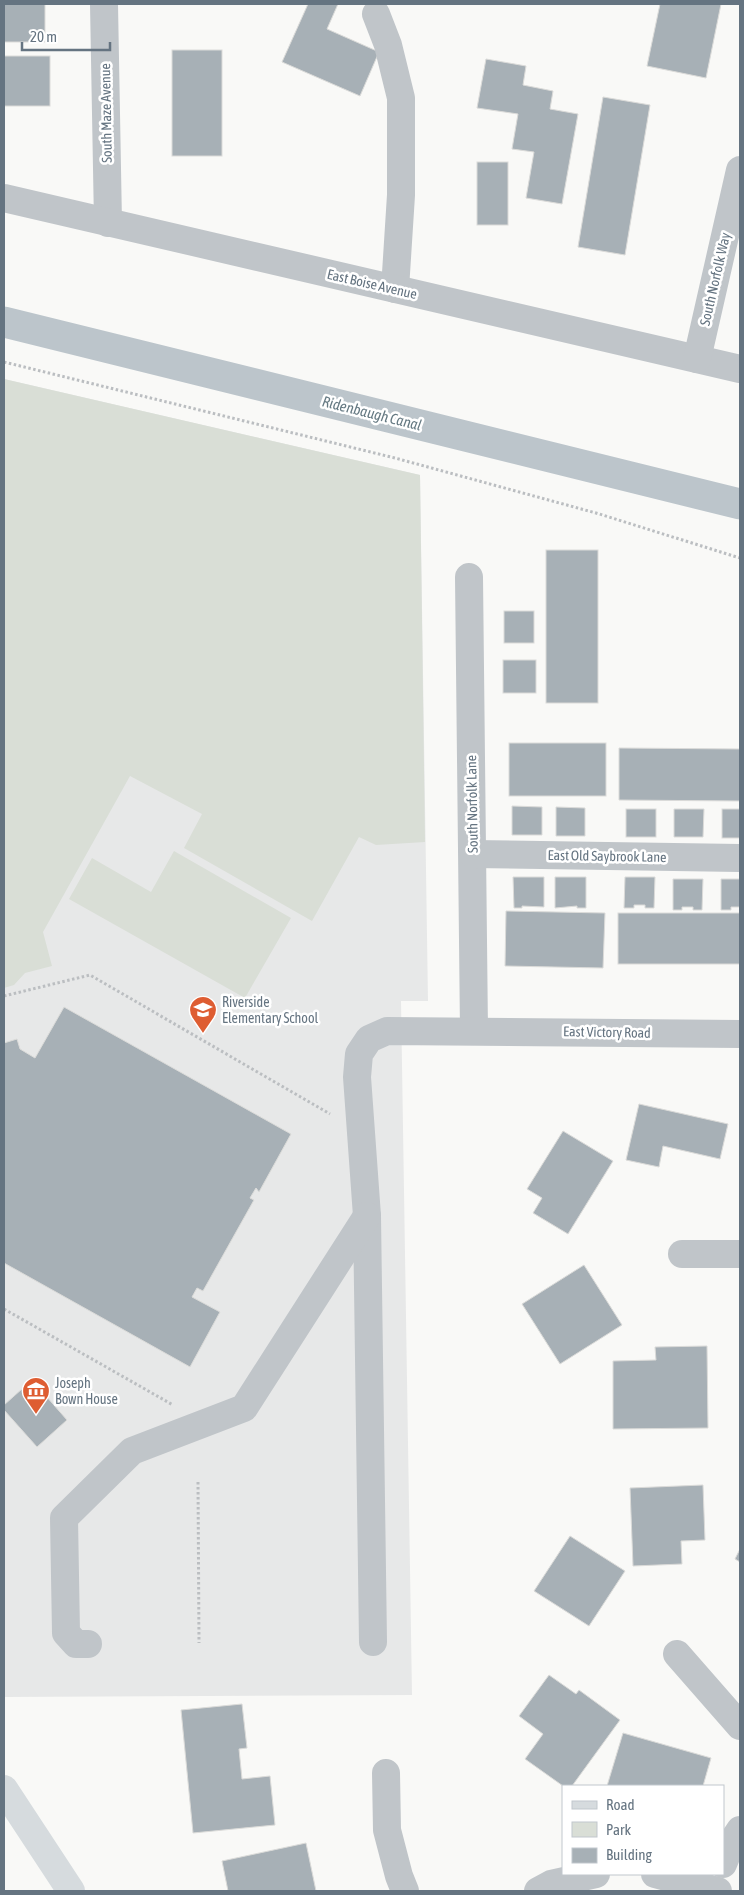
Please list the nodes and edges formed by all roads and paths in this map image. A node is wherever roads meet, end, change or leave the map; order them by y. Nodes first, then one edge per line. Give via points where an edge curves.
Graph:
1 (104, 4) edge
2 (376, 14) dead end
3 (740, 170) edge
4 (4, 198) edge
5 (108, 223) junction
6 (394, 289) junction
7 (697, 358) junction
8 (4, 362) edge
9 (740, 368) edge
10 (740, 558) edge
11 (469, 577) dead end
12 (473, 854) junction
13 (740, 858) edge
14 (4, 996) edge
15 (474, 1031) junction
16 (740, 1034) edge
17 (330, 1114) dead end
18 (367, 1216) junction
19 (682, 1254) dead end
20 (740, 1254) edge
21 (4, 1309) edge
22 (173, 1405) dead end
23 (198, 1482) dead end
24 (373, 1642) dead end
25 (199, 1643) dead end
26 (88, 1644) dead end
27 (678, 1654) dead end
28 (740, 1726) edge
29 (386, 1773) dead end
30 (4, 1789) edge
31 (740, 1830) edge
32 (724, 1862) edge
33 (592, 1875) edge
34 (661, 1875) edge
35 (716, 1884) edge
36 (71, 1891) edge
37 (405, 1891) edge
38 (538, 1891) edge

1 - 5 street, South Maze Avenue
2 - 6 street via 388,45 401,98 401,195
3 - 7 street, South Norfolk Way
4 - 5 street, East Boise Avenue
5 - 6 street, East Boise Avenue
6 - 7 street, East Boise Avenue
7 - 9 street, East Boise Avenue
8 - 10 path via 395,458 596,513
11 - 12 street, South Norfolk Lane
12 - 13 street, East Old Saybrook Lane
12 - 15 street, South Norfolk Lane
14 - 17 path via 90,975
15 - 16 street, East Victory Road
15 - 18 street, East Victory Road via 388,1031 369,1039 359,1054 357,1077
18 - 24 street, East Victory Road
18 - 26 street via 244,1408 132,1450 64,1518 66,1633 76,1644
19 - 20 street
21 - 22 path
23 - 25 path
27 - 28 street
29 - 37 street via 387,1830
30 - 36 main road
31 - 32 street
33 - 38 street via 551,1884
34 - 35 street

